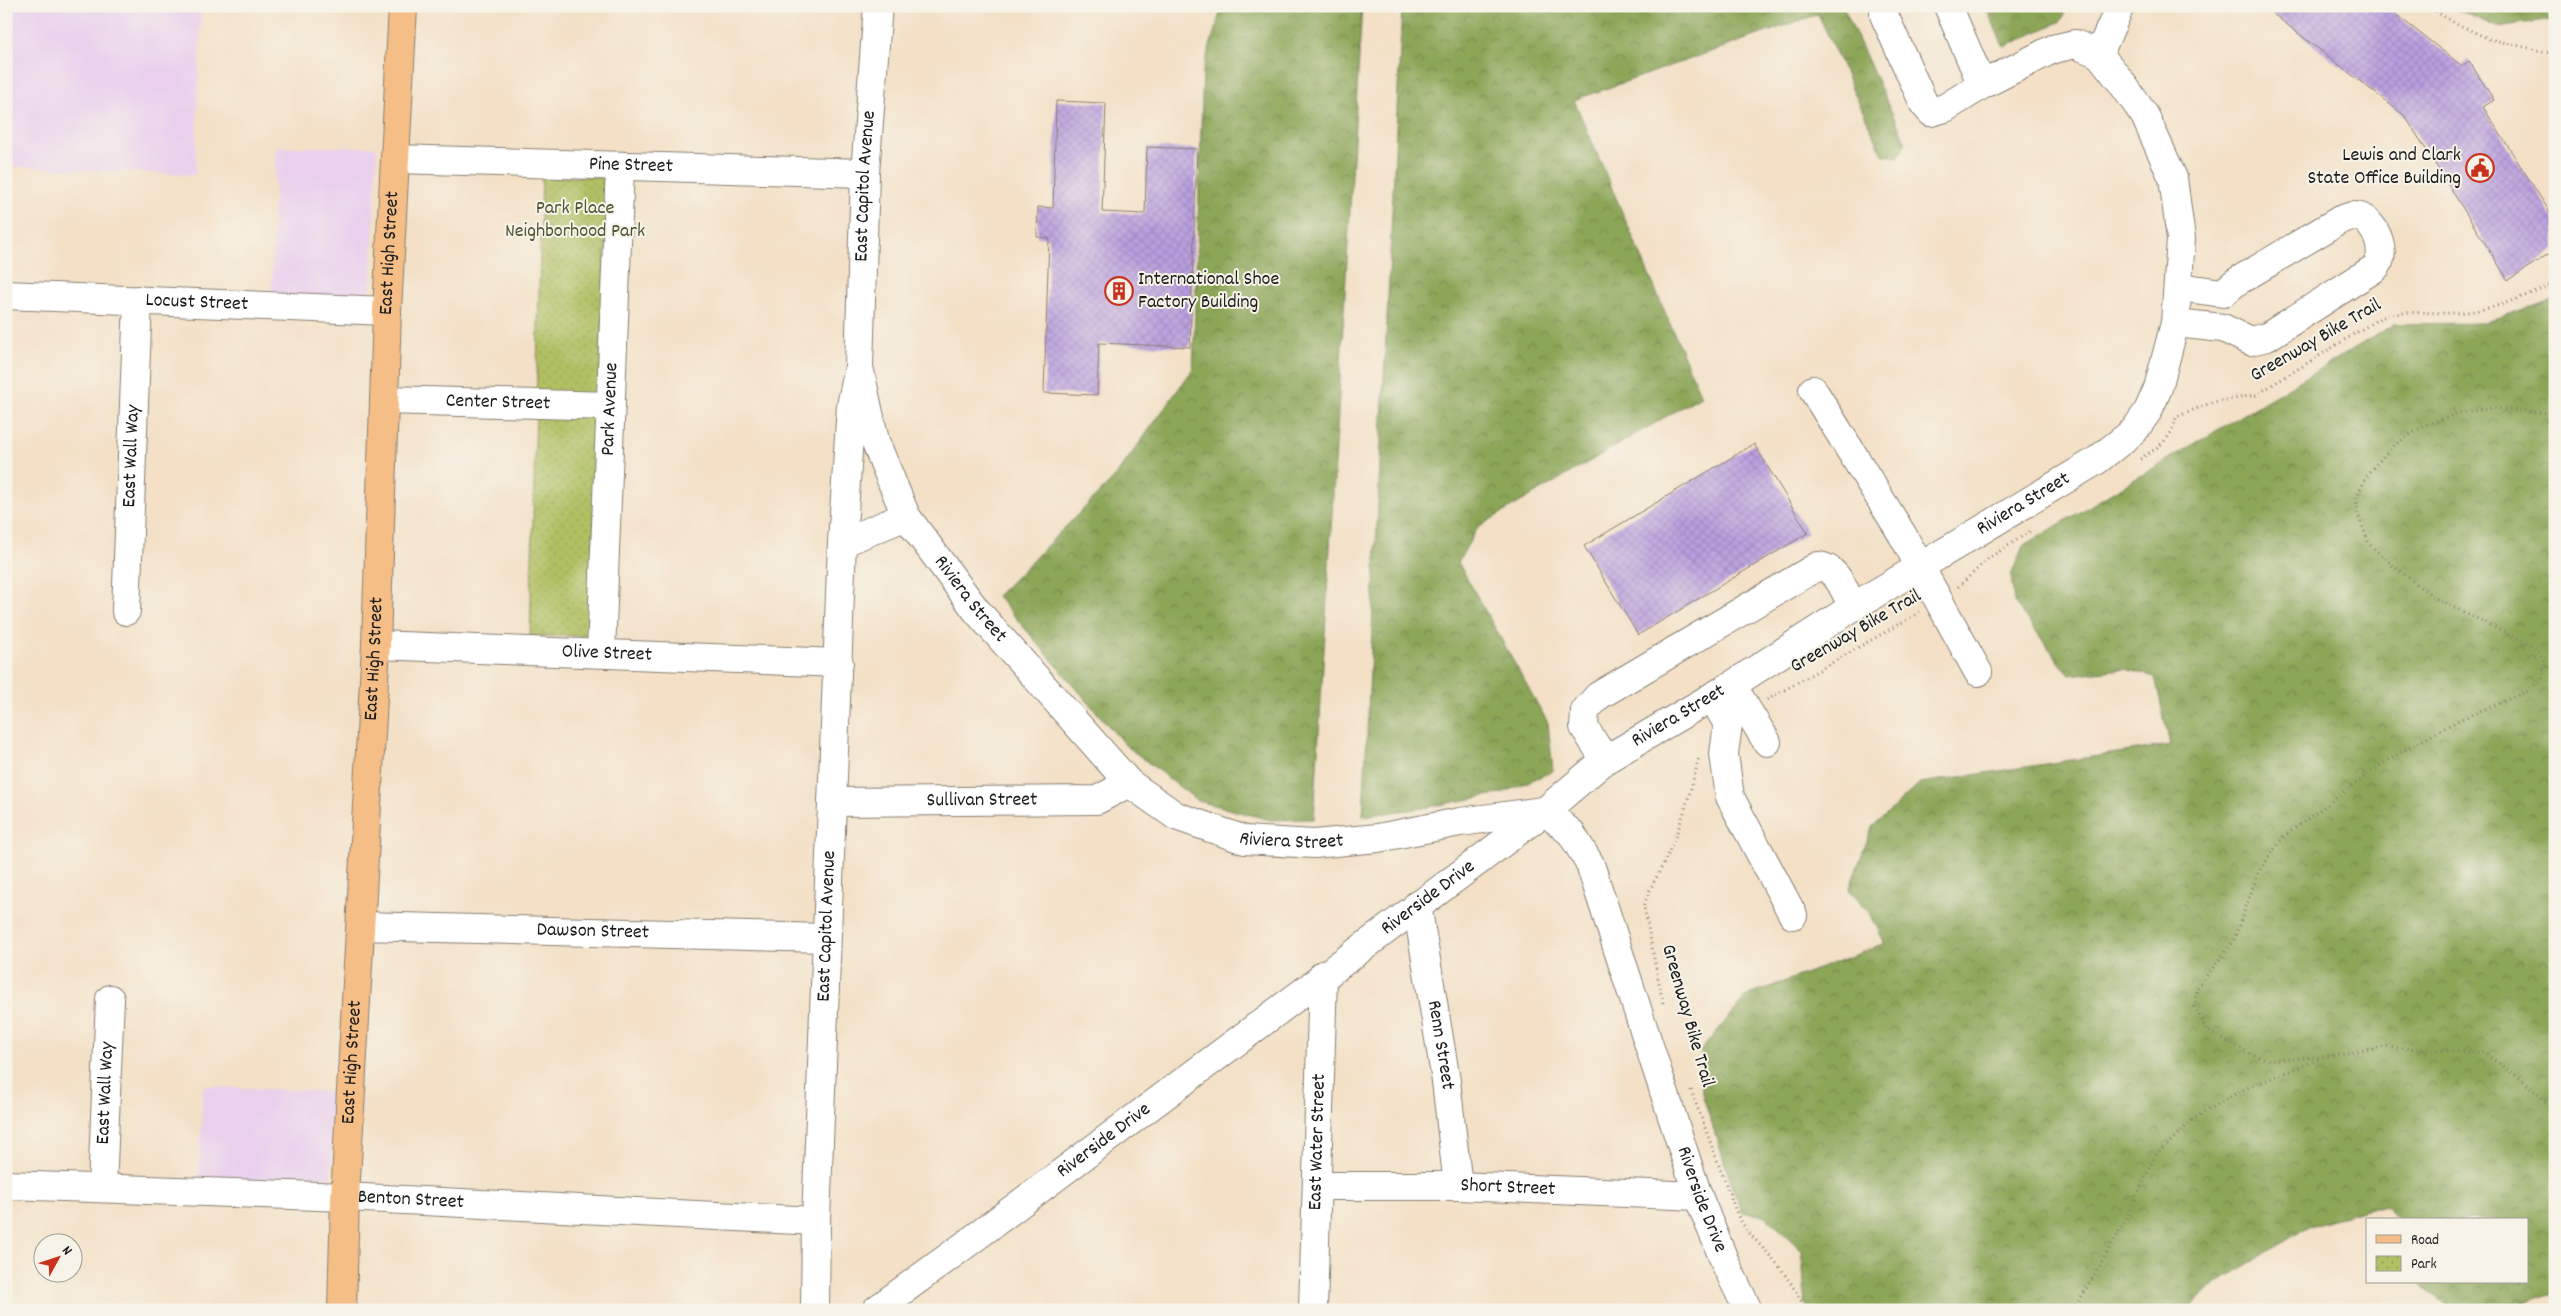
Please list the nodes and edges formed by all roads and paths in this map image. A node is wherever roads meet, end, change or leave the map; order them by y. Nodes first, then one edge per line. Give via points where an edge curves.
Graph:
1 (403, 6) edge
2 (878, 6) edge
3 (1884, 6) edge
4 (1948, 6) edge
5 (2120, 6) edge
6 (2427, 6) edge
7 (2099, 54) junction
8 (2555, 54) edge
9 (1982, 85) junction
10 (396, 158) junction
11 (620, 166) junction
12 (866, 173) junction
13 (2555, 283) edge
14 (2179, 286) junction
15 (2223, 293) junction
16 (6, 295) edge
17 (138, 300) junction
18 (387, 311) junction
19 (2175, 323) junction
20 (2223, 328) junction
21 (859, 367) junction
22 (1813, 390) dead end
23 (386, 400) junction
24 (611, 406) junction
25 (2555, 414) edge
26 (2136, 462) dead end
27 (906, 516) junction
28 (2038, 526) dead end
29 (842, 543) junction
30 (1920, 567) junction
31 (1939, 600) junction
32 (1853, 607) junction
33 (126, 611) dead end
34 (376, 645) junction
35 (601, 653) junction
36 (839, 663) junction
37 (1978, 672) dead end
38 (1722, 691) junction
39 (1748, 710) junction
40 (1767, 742) dead end
41 (1700, 750) dead end
42 (1604, 760) junction
43 (1129, 783) junction
44 (832, 802) junction
45 (1545, 811) junction
46 (1417, 905) junction
47 (1794, 915) dead end
48 (361, 926) junction
49 (826, 938) junction
50 (1323, 975) junction
51 (110, 998) dead end
52 (1665, 1009) dead end
53 (2323, 1058) junction
54 (1690, 1088) dead end
55 (2555, 1110) edge
56 (6, 1185) edge
57 (1317, 1186) junction
58 (1458, 1186) junction
59 (102, 1188) junction
60 (1698, 1196) junction
61 (345, 1197) junction
62 (816, 1221) junction
63 (342, 1310) edge
64 (815, 1310) edge
65 (876, 1310) edge
66 (1313, 1310) edge
67 (1748, 1310) edge
68 (1806, 1310) edge
69 (2074, 1310) edge

1 - 10 main road, East High Street
2 - 12 street, East Capitol Avenue
3 - 9 street via 1888,24 1924,104 1931,112 1945,108
4 - 9 street
5 - 7 street
6 - 8 path via 2489,39
7 - 9 street via 2075,44 2053,49
7 - 14 street, Riviera Street via 2145,116 2173,178 2181,239
10 - 11 street, Pine Street
10 - 18 main road, East High Street
11 - 12 street, Pine Street
11 - 24 street, Park Avenue
12 - 21 street, East Capitol Avenue
13 - 26 path, Greenway Bike Trail via 2499,306 2478,310 2397,312 2380,318 2256,395 2214,402 2176,417 2168,439
14 - 15 street
14 - 19 street, Riviera Street
15 - 20 street
15 - 20 street via 2340,220 2359,216 2368,223 2377,239 2381,253 2375,268 2267,337 2250,341
16 - 17 street, Locust Street
17 - 18 street, Locust Street
17 - 33 street, East Wall Way
18 - 23 main road, East High Street
19 - 20 street
19 - 30 street, Riviera Street via 2158,388 2134,431 2096,461
21 - 27 street, East Capitol Avenue via 875,441
21 - 29 street, East Capitol Avenue via 851,406
22 - 30 street
23 - 24 street, Center Street
23 - 34 main road, East High Street
24 - 35 street, Park Avenue
25 - 53 path via 2493,408 2459,413 2425,425 2393,446 2369,472 2356,498 2369,544 2435,598 2533,646 2544,660 2543,678 2528,691 2459,720 2389,759 2283,837 2259,871 2233,942 2197,988 2195,1007 2206,1030 2251,1054 2270,1060
27 - 29 street
27 - 43 street, Riviera Street via 976,610
28 - 31 path, Greenway Bike Trail via 1989,558 1952,593
29 - 36 street, East Capitol Avenue
30 - 31 street
30 - 32 street, Riviera Street
31 - 37 street
31 - 39 path, Greenway Bike Trail
32 - 38 street, Riviera Street
32 - 42 street via 1834,573 1828,567 1818,566 1598,696 1585,711 1584,727
34 - 35 street, Olive Street
34 - 48 main road, East High Street
35 - 36 street, Olive Street
36 - 44 street, East Capitol Avenue
38 - 39 street
38 - 42 street, Riviera Street
38 - 47 street via 1728,724 1724,754 1730,797
39 - 40 street
41 - 52 path, Greenway Bike Trail via 1678,829 1644,907
42 - 45 street, Riviera Street
43 - 44 street, Sullivan Street via 1097,800
43 - 45 street, Riviera Street via 1176,816 1245,840 1314,844 1378,838 1460,822
44 - 49 street, East Capitol Avenue
45 - 46 street, Riverside Drive
45 - 60 street, Riverside Drive via 1571,833 1590,864
46 - 50 street, Riverside Drive
46 - 58 street, Renn Street via 1446,1081
48 - 49 street, Dawson Street
48 - 61 main road, East High Street
49 - 62 street, East Capitol Avenue
50 - 57 street, East Water Street
50 - 65 street, Riverside Drive
51 - 59 street, East Wall Way
53 - 55 path via 2384,1047 2484,1053 2521,1079
53 - 69 path via 2242,1090 2196,1117 2155,1156 2122,1227
54 - 68 path, Greenway Bike Trail via 1744,1229 1774,1260
56 - 59 street, Benton Street
57 - 58 street, Short Street
57 - 66 street, East Water Street
58 - 60 street, Short Street
59 - 61 street, Benton Street
60 - 67 street, Riverside Drive
61 - 62 street, Benton Street
61 - 63 main road, East High Street
62 - 64 street, East Capitol Avenue

